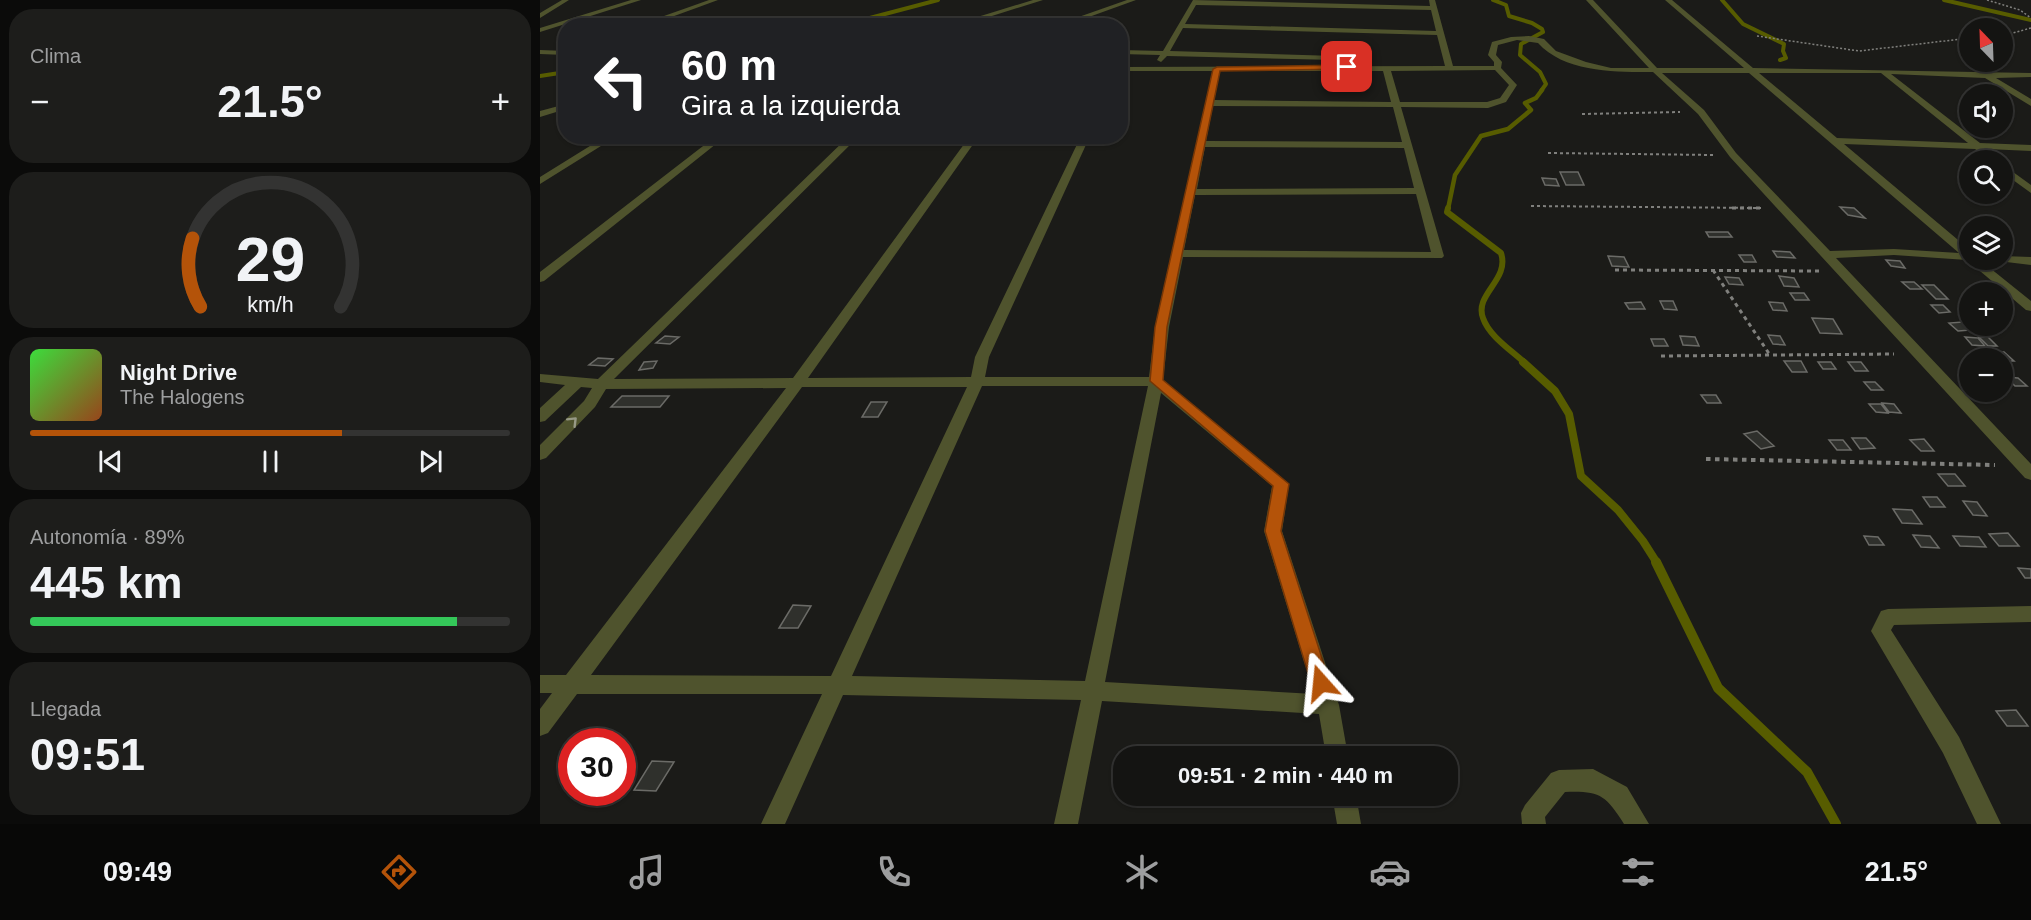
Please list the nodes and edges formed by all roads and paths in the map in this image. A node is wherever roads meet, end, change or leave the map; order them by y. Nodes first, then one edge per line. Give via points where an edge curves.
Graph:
1 (566, 0) edge
2 (638, 0) edge
3 (715, 0) edge
4 (1040, 0) edge
5 (1133, 0) edge
6 (1589, 0) edge
7 (1668, 0) edge
8 (1987, 0) edge
9 (1195, 2) edge
10 (1433, 4) edge
11 (540, 16) edge
12 (579, 18) edge
13 (662, 18) edge
14 (978, 18) edge
15 (1080, 18) edge
16 (2031, 18) edge
17 (558, 24) edge
18 (1180, 26) junction
19 (2031, 28) edge
20 (540, 30) edge
21 (1440, 33) junction
22 (2013, 33) edge
23 (1757, 36) dead end
24 (1959, 39) edge
25 (540, 52) edge
26 (558, 52) edge
27 (1128, 52) edge
28 (1165, 53) junction
29 (1341, 58) dead end
30 (1376, 59) dead end
31 (1448, 64) junction
32 (1386, 67) junction
33 (1497, 68) junction
34 (1128, 69) edge
35 (1156, 69) junction
36 (1217, 69) junction
37 (1655, 70) junction
38 (1884, 71) junction
39 (1752, 72) junction
40 (2031, 75) edge
41 (1985, 76) junction
42 (1210, 103) junction
43 (2031, 103) edge
44 (1396, 104) junction
45 (558, 108) edge
46 (1701, 112) junction
47 (540, 114) edge
48 (1582, 114) dead end
49 (1833, 141) junction
50 (600, 144) edge
51 (712, 144) edge
52 (847, 144) edge
53 (969, 144) edge
54 (1082, 144) edge
55 (1201, 144) junction
56 (1407, 145) junction
57 (1976, 146) junction
58 (2031, 148) edge
59 (1981, 150) edge
60 (1548, 153) dead end
61 (1733, 155) junction
62 (2013, 175) edge
63 (540, 181) edge
64 (2031, 189) edge
65 (1420, 191) junction
66 (1191, 192) junction
67 (1531, 206) dead end
68 (1783, 208) junction
69 (1959, 248) edge
70 (1178, 253) junction
71 (1826, 255) junction
72 (1959, 257) edge
73 (2013, 260) edge
74 (2031, 261) edge
75 (1616, 270) dead end
76 (1713, 270) junction
77 (1985, 270) edge
78 (1841, 271) junction
79 (540, 278) edge
80 (2031, 308) edge
81 (1919, 354) junction
82 (1771, 355) junction
83 (1661, 356) dead end
84 (540, 378) edge
85 (578, 381) junction
86 (977, 381) junction
87 (1156, 381) junction
88 (797, 383) junction
89 (601, 384) junction
90 (540, 417) edge
91 (540, 454) edge
92 (1706, 459) dead end
93 (2027, 469) edge
94 (2031, 614) edge
95 (540, 684) edge
96 (571, 684) junction
97 (838, 685) junction
98 (1094, 691) junction
99 (1328, 705) junction
100 (540, 726) edge
101 (1335, 746) edge
102 (1346, 806) edge
103 (773, 824) edge
104 (1066, 824) edge
105 (1349, 824) edge
106 (1534, 824) edge
107 (1637, 824) edge
108 (1989, 824) edge

1 - 11 street
2 - 12 street
3 - 13 street
4 - 14 street
5 - 15 street
6 - 37 street
7 - 39 street
8 - 16 path via 2020,10
9 - 10 street
9 - 18 street
10 - 21 street
17 - 20 street
18 - 21 street
18 - 28 street
19 - 22 path
21 - 31 street
23 - 24 path via 1859,51
25 - 26 street
27 - 28 street
28 - 29 street
28 - 35 street
30 - 31 street
31 - 32 street
31 - 33 street
32 - 36 street
32 - 44 street
33 - 37 street via 1498,62 1492,55 1495,44 1520,38 1541,41 1556,53 1591,66
33 - 44 street via 1513,85 1503,100 1488,105
34 - 35 street
35 - 36 street
36 - 42 street
37 - 39 street
37 - 46 street
38 - 39 street
38 - 41 street
38 - 57 street
39 - 49 street
40 - 41 street
41 - 43 street
42 - 44 street
42 - 55 street
44 - 56 street
45 - 47 street
46 - 48 path
46 - 61 street
49 - 57 street
49 - 69 street
50 - 63 street
51 - 79 street
52 - 89 street
53 - 88 street
54 - 86 street via 982,357
55 - 56 street
55 - 66 street
56 - 65 street
57 - 58 street
57 - 59 street
60 - 61 path
61 - 68 street
62 - 64 street
65 - 66 street
65 - 70 street via 1438,256
66 - 70 street
67 - 68 path
68 - 71 street
70 - 87 street via 1161,327
71 - 72 street via 1894,252
71 - 78 street
73 - 74 street
75 - 76 path
76 - 78 path
76 - 82 path
77 - 80 street
78 - 81 street
81 - 82 path
81 - 93 street
82 - 83 path
84 - 85 street
85 - 89 street
85 - 90 street
86 - 87 street
86 - 88 street
86 - 97 street
87 - 98 street
87 - 99 street via 1281,484 1273,531
88 - 89 street
88 - 96 street
91 -> 89 street via 590,404
92 - 93 path
94 - 108 street via 1888,617 1881,631 1950,745
95 - 96 street
96 - 97 street
96 - 100 street
97 - 98 street
97 - 103 street
98 - 99 street
98 - 104 street
99 - 101 street
102 - 105 street
106 - 107 street via 1533,813 1559,781 1593,780 1619,795

